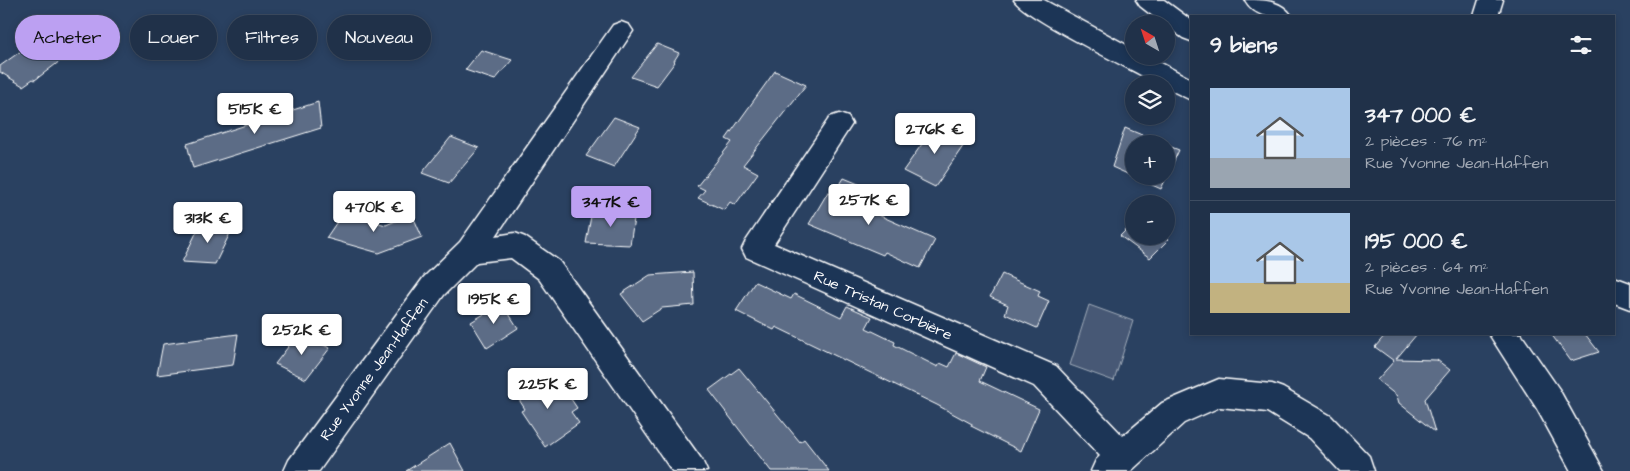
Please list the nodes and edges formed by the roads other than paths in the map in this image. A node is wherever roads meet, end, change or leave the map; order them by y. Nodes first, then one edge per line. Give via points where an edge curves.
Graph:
1 (1026, 0) edge
2 (1148, 0) edge
3 (1257, 0) edge
4 (1491, 0) edge
5 (1279, 15) edge
6 (1486, 15) edge
7 (621, 31) dead end
8 (1190, 31) edge
9 (1190, 89) edge
10 (840, 124) dead end
11 (470, 251) junction
12 (1615, 290) edge
13 (1630, 296) edge
14 (1505, 335) edge
15 (1114, 464) edge
16 (300, 471) edge
17 (691, 471) edge
18 (1358, 471) edge
19 (1588, 471) edge

1 - 9 street
2 - 8 street
3 - 5 street
4 - 6 street
7 - 11 street, Rue Yvonne Jean-Haffen
10 - 15 street, Rue Tristan Corbière via 756,248 1045,376
11 - 16 street, Rue Yvonne Jean-Haffen via 434,286
11 - 17 street via 515,245 549,270
12 - 13 street
14 - 19 street via 1548,399
15 - 18 street, Rue Tristan Corbière via 1173,413 1220,393 1272,398 1320,427 1358,467

